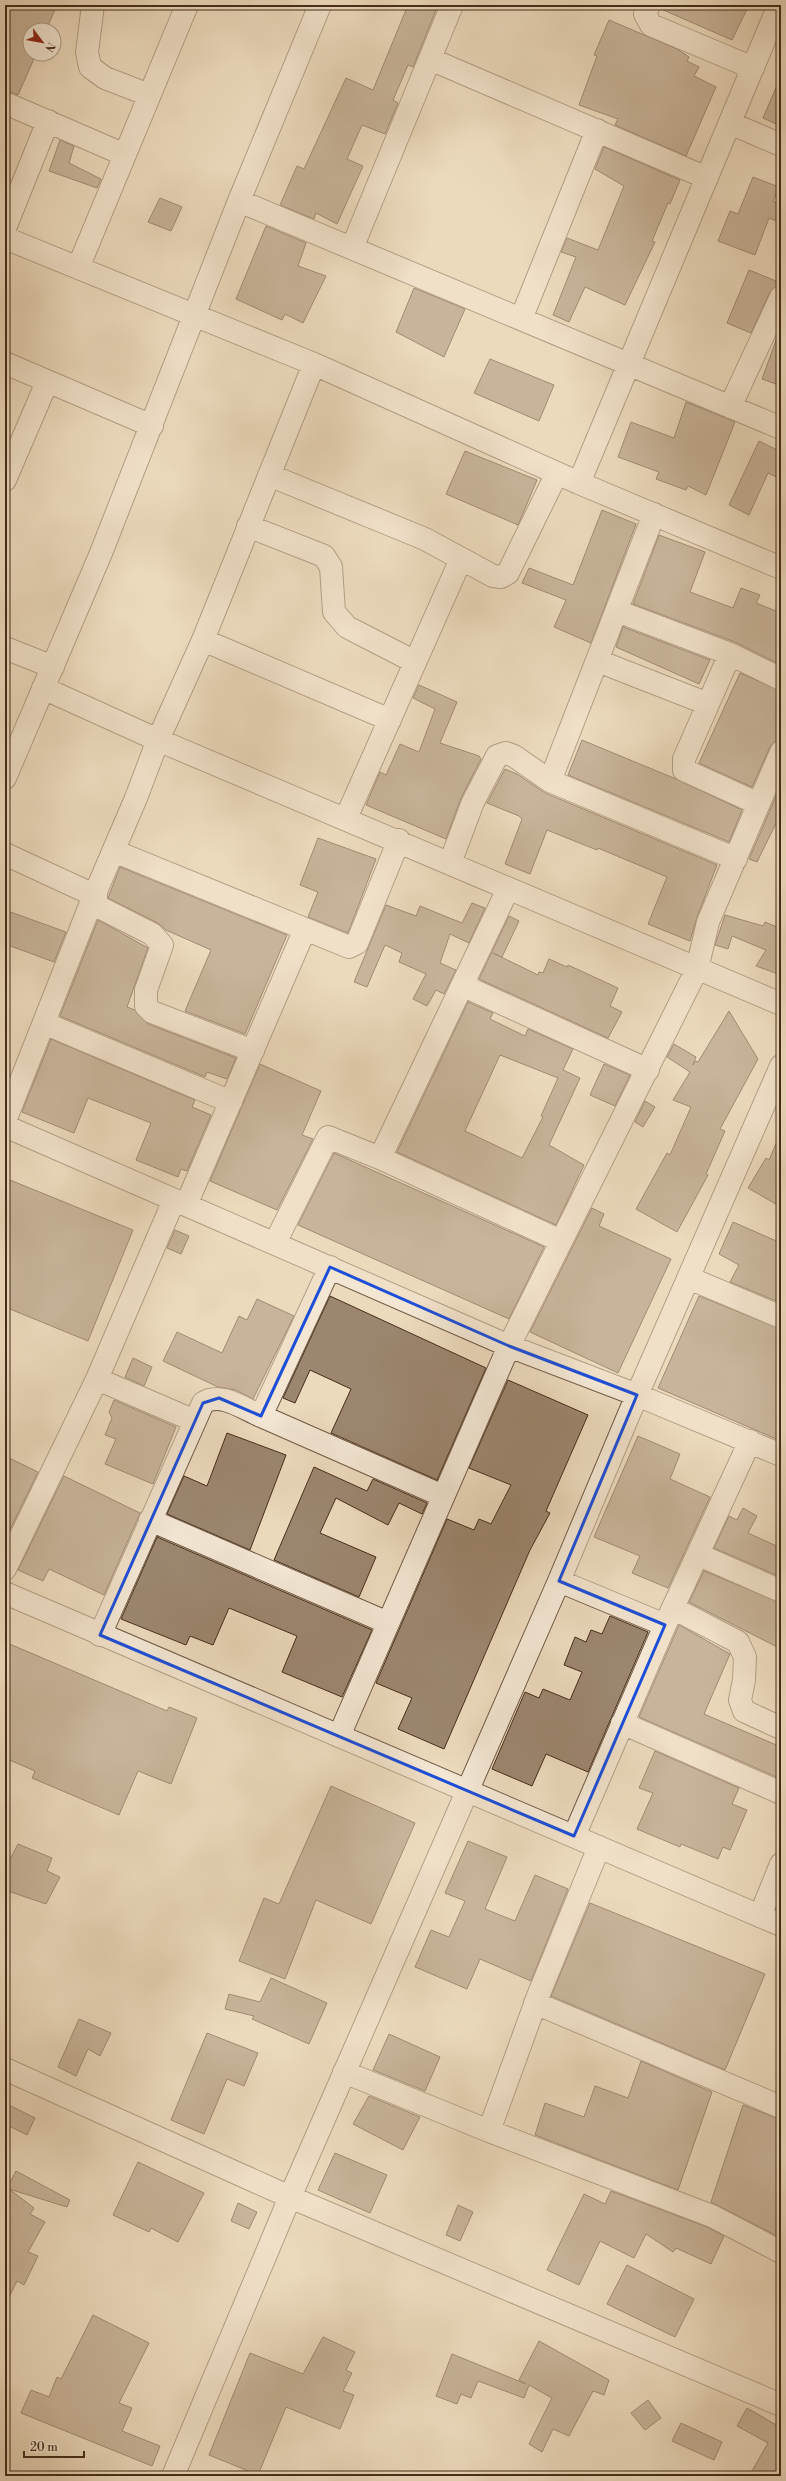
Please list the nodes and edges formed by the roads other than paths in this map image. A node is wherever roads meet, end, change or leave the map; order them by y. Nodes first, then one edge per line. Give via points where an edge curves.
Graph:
1 (93, 5) edge
2 (186, 5) edge
3 (320, 5) edge
4 (452, 5) edge
5 (649, 5) edge
6 (778, 12) edge
7 (430, 59) junction
8 (753, 68) junction
9 (149, 95) junction
10 (5, 103) edge
11 (48, 122) junction
12 (730, 123) junction
13 (597, 130) junction
14 (781, 145) edge
15 (125, 155) junction
16 (707, 178) junction
17 (239, 201) junction
18 (5, 228) edge
19 (5, 238) edge
20 (352, 248) junction
21 (78, 268) junction
22 (781, 297) edge
23 (196, 314) junction
24 (521, 319) junction
25 (5, 363) edge
26 (314, 364) junction
27 (629, 364) junction
28 (47, 382) junction
29 (730, 407) junction
30 (152, 426) junction
31 (781, 428) edge
32 (557, 473) junction
33 (269, 475) junction
34 (5, 480) edge
35 (579, 483) junction
36 (654, 514) junction
37 (248, 526) junction
38 (461, 559) junction
39 (781, 568) edge
40 (617, 611) junction
41 (203, 640) junction
42 (5, 648) edge
43 (730, 654) junction
44 (598, 661) junction
45 (415, 662) junction
46 (53, 667) junction
47 (781, 679) edge
48 (44, 688) junction
49 (708, 704) junction
50 (390, 720) junction
51 (158, 740) junction
52 (781, 752) edge
53 (6, 775) edge
54 (550, 781) junction
55 (759, 804) junction
56 (346, 818) junction
57 (399, 840) junction
58 (114, 851) junction
59 (5, 854) edge
60 (736, 859) junction
61 (450, 863) junction
62 (508, 889) junction
63 (93, 900) junction
64 (305, 929) junction
65 (697, 969) junction
66 (464, 986) junction
67 (781, 1004) edge
68 (44, 1023) junction
69 (253, 1052) junction
70 (781, 1066) edge
71 (648, 1070) junction
72 (231, 1102) junction
73 (5, 1120) edge
74 (5, 1126) edge
75 (380, 1158) junction
76 (180, 1202) junction
77 (561, 1241) junction
78 (275, 1244) junction
79 (330, 1267) junction
80 (689, 1278) junction
81 (781, 1317) edge
82 (509, 1346) junction
83 (96, 1379) junction
84 (638, 1395) junction
85 (261, 1416) junction
86 (196, 1421) junction
87 (750, 1441) junction
88 (781, 1455) edge
89 (443, 1496) junction
90 (150, 1520) junction
91 (699, 1555) junction
92 (5, 1569) edge
93 (559, 1581) junction
94 (781, 1591) edge
95 (5, 1593) edge
96 (669, 1617) junction
97 (388, 1623) junction
98 (100, 1635) junction
99 (622, 1723) junction
100 (781, 1728) edge
101 (339, 1736) junction
102 (467, 1791) junction
103 (781, 1793) edge
104 (574, 1836) junction
105 (599, 1847) junction
106 (781, 1864) edge
107 (760, 1916) junction
108 (781, 1925) edge
109 (535, 2003) junction
110 (5, 2069) edge
111 (344, 2072) junction
112 (781, 2107) edge
113 (489, 2131) junction
114 (290, 2197) junction
115 (781, 2252) edge
116 (781, 2404) edge
117 (173, 2476) edge

1 - 9 street via 86,52 90,66 105,78
2 - 9 street
3 - 17 street
4 - 7 street
5 - 8 street via 645,14 651,25
6 - 8 street
7 - 13 street
7 - 20 street
8 - 12 street
9 - 15 street
10 - 11 street
11 - 15 street
11 - 18 street
12 - 14 street
12 - 16 street
13 - 16 street
13 - 24 street
15 - 21 street
16 - 27 street
17 - 20 street
17 - 23 street
19 - 21 street
20 - 24 street
21 - 23 street
22 - 29 street
23 - 26 street
23 - 30 street
24 - 27 street
25 - 28 street
26 - 32 street
26 - 33 street
27 - 29 street
27 - 35 street
28 - 30 street
28 - 34 street
29 - 31 street
30 - 46 street
32 - 35 street
32 - 38 street via 508,573 501,577 493,576
33 - 37 street
33 - 38 street via 425,539
35 - 36 street
36 - 39 street
36 - 40 street
37 - 41 street
37 - 45 street via 324,556 331,567 334,612 347,627
38 - 45 street
40 - 43 street
40 - 44 street
41 - 50 street
41 - 51 street
42 - 46 street
43 - 47 street
43 - 49 street
44 - 49 street
44 - 54 street
45 - 50 street
46 - 48 street
48 - 51 street
48 - 53 street
49 - 55 street via 684,759 684,770
50 - 56 street
51 - 56 street
51 - 58 street
52 - 55 street
54 - 60 street
54 - 61 street via 514,756 506,753 497,756 473,802
55 - 60 street
56 - 57 street
57 - 61 street
57 - 64 street via 357,943 343,945
58 - 63 street
58 - 64 street
59 - 63 street
60 - 65 street via 708,922
61 - 62 street
62 - 65 street
62 - 66 street
63 - 68 street
63 - 69 street via 152,934 162,944 146,990 146,1006 152,1012
64 - 69 street
65 - 67 street
65 - 71 street
66 - 71 street
66 - 75 street
68 - 72 street
68 - 73 street
69 - 72 street
70 - 80 street
71 - 77 street
72 - 76 street
74 - 76 street
75 - 77 street
75 - 78 street via 328,1137
76 - 78 street
76 - 83 street
77 - 82 street
78 - 79 street
79 - 82 street
79 - 85 street
80 - 81 street
80 - 84 street
82 - 84 street
82 - 89 street
83 - 86 street
83 - 92 street
84 - 87 street
84 - 93 street
85 - 86 street via 219,1398 210,1398 203,1403
85 - 89 street
86 - 90 street
87 - 88 street
87 - 91 street
89 - 97 street
90 - 97 street
90 - 98 street
91 - 94 street
91 - 96 street
93 - 96 street
93 - 102 street
95 - 98 street
96 - 99 street
96 - 100 street via 738,1642 745,1657 740,1700 744,1711
97 - 101 street
98 - 101 street
99 - 103 street
99 - 104 street
101 - 102 street
102 - 104 street
102 - 111 street
104 - 105 street
105 - 107 street
105 - 109 street
106 - 107 street
107 - 108 street
109 - 112 street
109 - 113 street
110 - 114 street
111 - 113 street
111 - 114 street
113 - 115 street via 706,2213
114 - 116 street
114 - 117 street

